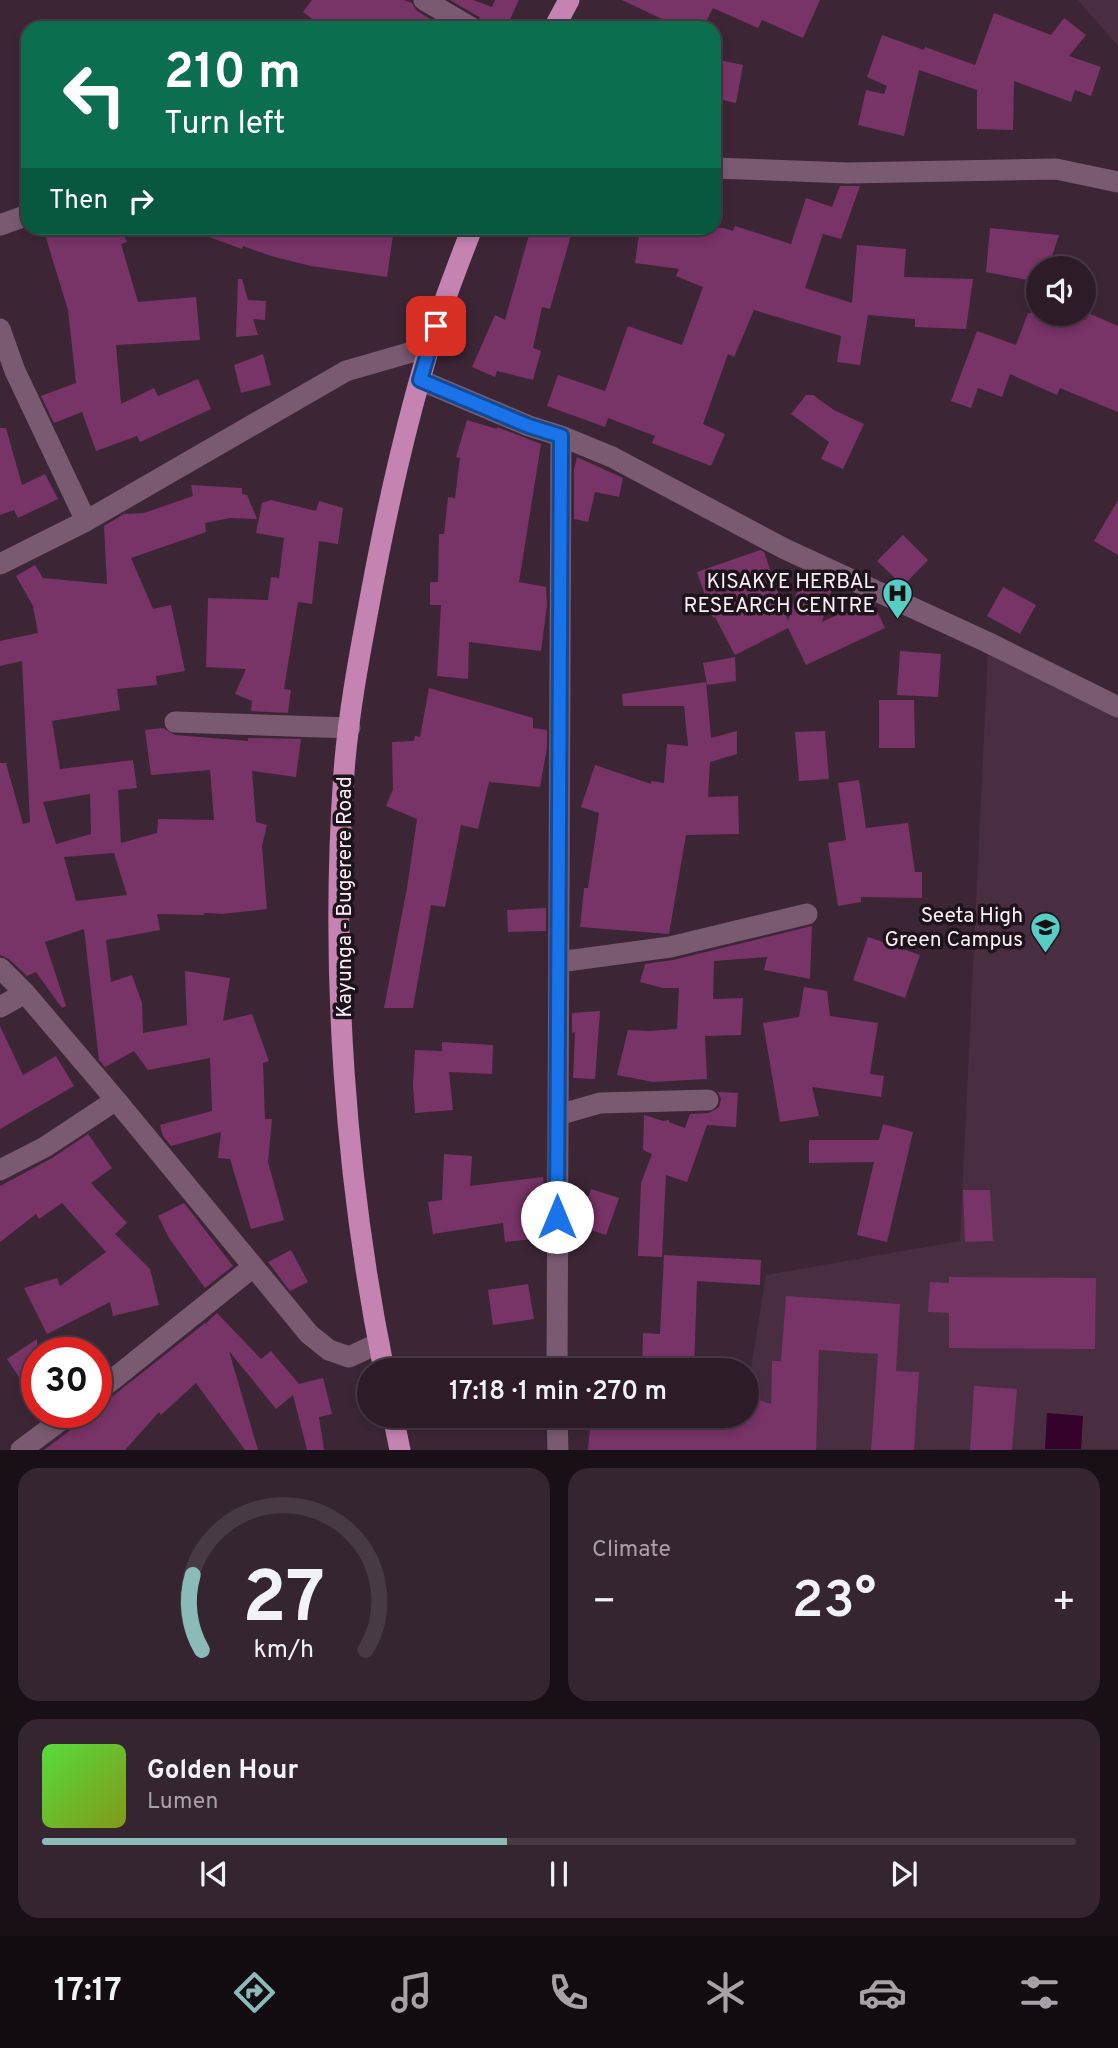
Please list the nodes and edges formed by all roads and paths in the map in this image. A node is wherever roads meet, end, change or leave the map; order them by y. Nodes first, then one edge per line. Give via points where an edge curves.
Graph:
1 (424, 0) edge
2 (569, 0) edge
3 (460, 21) edge
4 (558, 21) edge
5 (721, 168) edge
6 (1118, 182) edge
7 (21, 218) edge
8 (0, 225) edge
9 (469, 235) edge
10 (0, 329) edge
11 (429, 347) junction
12 (420, 380) junction
13 (561, 436) junction
14 (86, 521) junction
15 (0, 564) edge
16 (1118, 707) edge
17 (175, 722) dead end
18 (350, 728) junction
19 (807, 914) dead end
20 (559, 962) junction
21 (0, 968) edge
22 (25, 993) junction
23 (0, 1007) edge
24 (116, 1100) junction
25 (708, 1100) dead end
26 (558, 1115) junction
27 (0, 1170) edge
28 (253, 1267) junction
29 (379, 1343) junction
30 (382, 1358) edge
31 (557, 1358) edge
32 (112, 1380) edge
33 (51, 1428) edge
34 (395, 1428) edge
35 (557, 1428) edge
36 (21, 1450) edge
37 (400, 1450) edge
38 (558, 1450) edge

1 - 3 street
2 - 4 main road
5 - 6 street via 848,173 1056,169
7 - 8 street
9 - 11 main road, Kayunga - Bugerere Road
10 - 14 street
11 - 12 main road, Kayunga - Bugerere Road
11 - 14 street via 346,371
12 - 13 street
12 - 18 main road, Kayunga - Bugerere Road via 380,545
13 - 16 street via 654,478 785,550
13 - 20 street
14 - 15 street
17 - 18 street
18 - 29 main road, Kayunga - Bugerere Road via 339,913 344,1052 356,1199
19 - 20 street via 670,947
20 - 26 street
21 - 22 street
22 - 23 street
22 - 24 street
24 - 27 street via 45,1147
24 - 28 street
25 - 26 street via 600,1103
26 - 31 street
28 - 29 street via 309,1334 329,1350 349,1357
28 - 32 street
29 - 30 main road, Kayunga - Bugerere Road
33 - 36 street
34 - 37 main road
35 - 38 street

